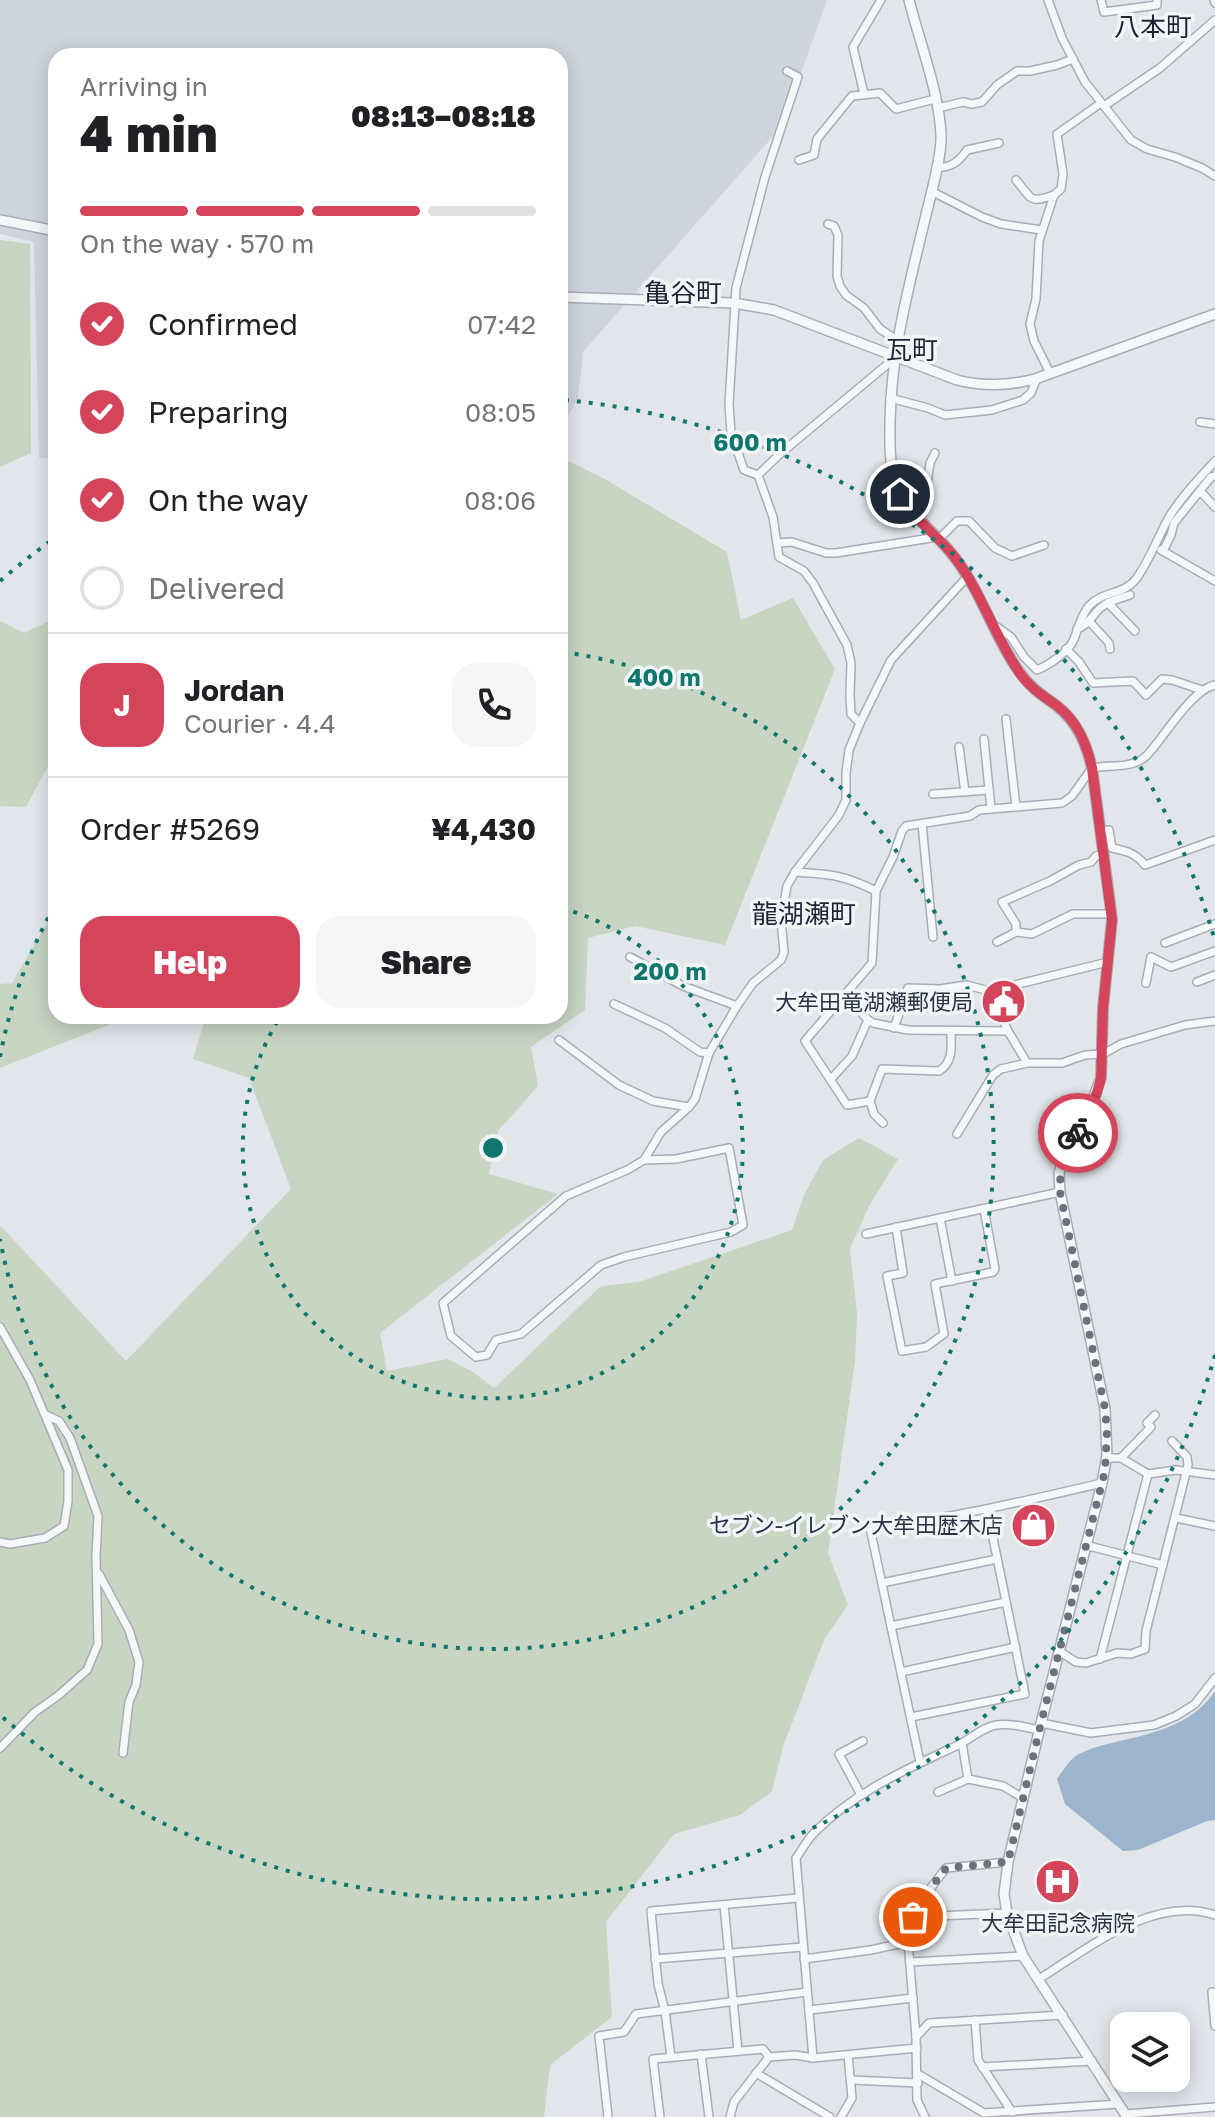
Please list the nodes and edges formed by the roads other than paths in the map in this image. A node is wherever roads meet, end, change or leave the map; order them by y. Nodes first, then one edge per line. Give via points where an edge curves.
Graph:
1 (881, 0) edge
2 (909, 0) edge
3 (1048, 0) edge
4 (1101, 0) edge
5 (1157, 0) edge
6 (1215, 20) edge
7 (1073, 59) junction
8 (787, 71) dead end
9 (864, 94) junction
10 (937, 104) junction
11 (1103, 104) junction
12 (999, 143) dead end
13 (799, 160) dead end
14 (936, 168) junction
15 (1215, 176) edge
16 (1016, 180) dead end
17 (931, 191) junction
18 (1054, 195) junction
19 (0, 220) edge
20 (828, 224) dead end
21 (48, 229) edge
22 (1042, 230) junction
23 (568, 297) edge
24 (734, 303) junction
25 (1215, 314) edge
26 (897, 340) junction
27 (895, 358) junction
28 (1050, 373) junction
29 (1037, 378) junction
30 (890, 398) junction
31 (1200, 422) dead end
32 (1215, 424) edge
33 (935, 453) dead end
34 (1215, 461) edge
35 (758, 475) junction
36 (1215, 476) edge
37 (1200, 491) junction
38 (1215, 507) edge
39 (921, 523) junction
40 (938, 538) junction
41 (777, 543) junction
42 (1044, 545) dead end
43 (1159, 549) junction
44 (968, 576) junction
45 (1215, 581) edge
46 (1130, 595) dead end
47 (1108, 603) junction
48 (1089, 621) junction
49 (993, 624) junction
50 (1077, 629) junction
51 (1135, 631) dead end
52 (1066, 649) junction
53 (1110, 649) dead end
54 (1215, 685) edge
55 (1202, 690) junction
56 (1006, 719) dead end
57 (860, 723) junction
58 (984, 739) dead end
59 (959, 747) dead end
60 (1092, 768) junction
61 (989, 790) junction
62 (965, 792) junction
63 (933, 794) dead end
64 (1016, 807) junction
65 (991, 809) junction
66 (922, 824) junction
67 (1100, 831) junction
68 (1215, 840) edge
69 (1104, 854) junction
70 (795, 872) junction
71 (876, 891) junction
72 (1111, 914) junction
73 (1215, 924) edge
74 (1016, 932) junction
75 (933, 937) dead end
76 (997, 942) dead end
77 (1165, 943) dead end
78 (1215, 951) edge
79 (630, 957) dead end
80 (1108, 962) junction
81 (1215, 975) edge
82 (1197, 982) dead end
83 (1146, 983) dead end
84 (990, 991) junction
85 (845, 994) junction
86 (614, 1004) dead end
87 (737, 1006) junction
88 (868, 1020) junction
89 (1215, 1021) edge
90 (894, 1028) junction
91 (951, 1031) junction
92 (1008, 1031) junction
93 (559, 1040) dead end
94 (709, 1053) junction
95 (1103, 1054) junction
96 (1027, 1063) junction
97 (831, 1079) junction
98 (870, 1101) junction
99 (689, 1107) junction
100 (883, 1123) dead end
101 (957, 1134) dead end
102 (644, 1160) junction
103 (1060, 1192) junction
104 (984, 1209) junction
105 (940, 1218) junction
106 (896, 1227) junction
107 (866, 1234) dead end
108 (952, 1281) junction
109 (0, 1327) edge
110 (46, 1415) junction
111 (1155, 1415) dead end
112 (1172, 1441) dead end
113 (1107, 1458) junction
114 (1121, 1458) junction
115 (1187, 1471) junction
116 (1148, 1474) junction
117 (1215, 1475) edge
118 (1102, 1483) junction
119 (987, 1509) junction
120 (1176, 1518) junction
121 (1215, 1526) edge
122 (0, 1542) edge
123 (1085, 1545) junction
124 (1126, 1555) junction
125 (997, 1559) junction
126 (1163, 1565) junction
127 (98, 1572) junction
128 (882, 1583) junction
129 (1006, 1602) junction
130 (891, 1626) junction
131 (1016, 1647) junction
132 (1059, 1651) junction
133 (1100, 1659) junction
134 (901, 1672) junction
135 (1215, 1678) edge
136 (911, 1717) junction
137 (1040, 1727) junction
138 (863, 1741) dead end
139 (962, 1743) junction
140 (0, 1748) edge
141 (123, 1753) dead end
142 (920, 1762) junction
143 (968, 1779) junction
144 (938, 1792) dead end
145 (861, 1795) junction
146 (1023, 1798) junction
147 (1008, 1862) junction
148 (798, 1898) junction
149 (724, 1905) junction
150 (1007, 1913) junction
151 (1215, 1915) edge
152 (913, 1917) junction
153 (907, 1942) junction
154 (803, 1947) junction
155 (728, 1953) junction
156 (1023, 1956) junction
157 (655, 1959) junction
158 (804, 1959) junction
159 (910, 1962) junction
160 (1039, 1979) junction
161 (807, 1992) junction
162 (1201, 1992) dead end
163 (1214, 1992) edge
164 (913, 1998) junction
165 (733, 2002) junction
166 (809, 2010) junction
167 (665, 2011) junction
168 (1063, 2015) junction
169 (975, 2020) junction
170 (1215, 2026) edge
171 (916, 2037) junction
172 (917, 2048) junction
173 (738, 2051) junction
174 (701, 2054) junction
175 (848, 2055) junction
176 (671, 2057) junction
177 (769, 2057) junction
178 (813, 2058) junction
179 (1092, 2061) junction
180 (982, 2067) junction
181 (756, 2073) junction
182 (918, 2074) junction
183 (851, 2080) junction
184 (918, 2083) junction
185 (1119, 2104) junction
186 (1215, 2107) edge
187 (1012, 2112) junction
188 (1191, 2113) edge
189 (987, 2115) edge
190 (1126, 2116) edge
191 (608, 2117) edge
192 (660, 2117) edge
193 (709, 2117) edge
194 (730, 2117) edge
195 (830, 2117) edge
196 (841, 2117) edge
197 (925, 2117) edge

1 - 9 street via 853,47
2 - 10 street
3 - 7 street
4 - 5 street via 1104,12 1157,5
6 - 11 street via 1160,68
7 - 10 street via 1017,71 982,102
7 - 11 street
8 - 24 street via 798,77 760,192
9 - 10 street via 880,93 896,109
9 - 13 street via 852,96 817,139 814,155
10 - 14 street via 941,138
11 - 15 street via 1131,140
11 - 18 street via 1057,134 1063,174 1061,189
12 - 14 street via 967,150 959,161
14 - 17 street
16 - 18 street via 1032,200
17 - 22 street via 1001,224
17 - 26 street
18 - 22 street
19 - 21 street
20 - 26 street via 838,235 840,286
22 - 28 street via 1030,324
23 - 24 street
24 - 27 street via 774,310
24 - 35 street via 731,433 744,470
25 - 28 street
26 - 27 street
27 - 29 street via 974,385
27 - 30 street
27 - 35 street
28 - 29 street
29 - 30 street via 1023,400 992,410 945,415
30 - 39 street via 894,477
31 - 32 street
33 - 39 street
34 - 43 street via 1169,517
35 - 41 street
36 - 37 street
37 - 38 street
37 - 43 street
39 - 40 street
40 - 41 street via 836,553
40 - 42 street via 957,521 969,521 995,548 1012,556
40 - 44 street
41 - 57 street via 779,557 804,571 813,583 847,645 851,714
43 - 45 street
43 - 50 street via 1127,588 1092,603
44 - 49 street
44 - 57 street via 891,660
46 - 47 street
47 - 48 street
47 - 51 street
48 - 50 street
48 - 53 street
49 - 52 street via 1011,637 1037,670
49 - 60 street via 1020,674 1079,730
50 - 52 street
52 - 55 street via 1093,683 1133,681 1146,695 1162,679
54 - 55 street
55 - 60 street via 1138,762
56 - 64 street
57 - 70 street via 849,750 846,800
58 - 61 street
59 - 62 street
60 - 64 street via 1062,803
60 - 67 street
61 - 62 street
61 - 65 street
62 - 63 street
64 - 65 street
65 - 66 street
66 - 71 street via 902,831
66 - 75 street
67 - 68 street via 1109,830 1112,848 1130,851 1145,865
67 - 69 street
69 - 72 street
69 - 74 street via 1002,902
70 - 71 street via 838,875
70 - 87 street via 781,920 781,960 753,983
71 - 85 street via 872,963
72 - 74 street via 1073,914 1032,934
72 - 80 street
73 - 77 street
74 - 76 street
78 - 83 street via 1171,967 1151,957
79 - 87 street via 683,986
80 - 84 street
80 - 95 street
81 - 82 street
84 - 90 street via 966,985 908,988
84 - 92 street
85 - 88 street
85 - 97 street via 805,1041
86 - 94 street
87 - 94 street
88 - 90 street
88 - 97 street via 852,1056
89 - 95 street via 1121,1044
90 - 91 street
91 - 92 street
91 - 98 street via 946,1067 882,1069
92 - 96 street
93 - 99 street via 619,1085 653,1101
94 - 99 street
95 - 96 street via 1062,1063
95 - 103 street via 1097,1093 1059,1173
96 - 101 street via 993,1075
97 - 98 street via 847,1105
98 - 100 street
99 - 102 street via 661,1132
102 - 102 street via 566,1196 443,1303 451,1336 482,1357 496,1340 521,1334 601,1265 743,1225 729,1148
103 - 104 street
103 - 113 street via 1105,1409
104 - 105 street
104 - 108 street via 995,1269
105 - 106 street
105 - 108 street
106 - 107 street
106 - 108 street via 903,1273 887,1276 902,1351 926,1347 944,1334 935,1284
109 - 110 street
110 - 122 street via 68,1470 64,1526 45,1538
110 - 127 street via 59,1421 70,1438 98,1516
111 - 114 street via 1147,1423 1151,1427
112 - 115 street via 1187,1457
113 - 114 street
113 - 118 street
114 - 116 street
115 - 116 street
115 - 117 street
115 - 120 street
116 - 124 street
118 - 119 street
118 - 123 street
119 - 125 street
119 - 128 street via 870,1528
120 - 121 street
120 - 126 street
123 - 124 street
123 - 132 street
124 - 126 street
124 - 133 street
125 - 128 street
125 - 129 street
126 - 133 street via 1145,1649
127 - 140 street via 98,1644 87,1670
127 - 141 street via 129,1630 139,1662
128 - 130 street
129 - 130 street
129 - 131 street
130 - 134 street
131 - 134 street
131 - 136 street via 1025,1694
132 - 133 street via 1076,1662
132 - 137 street
134 - 136 street
135 - 137 street via 1195,1704 1154,1725 1091,1733
136 - 142 street
137 - 139 street via 997,1725
137 - 146 street
138 - 145 street via 839,1754
139 - 142 street
139 - 143 street
142 - 145 street
143 - 144 street
143 - 146 street via 1003,1786
145 - 148 street via 812,1835 796,1858
146 - 147 street
147 - 150 street
147 - 152 street via 946,1868
148 - 149 street
148 - 154 street
149 - 155 street
149 - 157 street via 651,1911
150 - 152 street
150 - 156 street
151 - 160 street via 1192,1909 1139,1920
152 - 153 street
153 - 158 street
153 - 159 street
154 - 155 street
154 - 158 street
155 - 157 street
155 - 165 street
156 - 159 street
156 - 160 street
157 - 167 street
158 - 161 street
159 - 164 street
160 - 168 street
161 - 165 street
161 - 166 street
162 - 163 street
163 - 170 street
164 - 166 street
164 - 171 street
165 - 167 street
165 - 173 street
166 - 178 street
167 - 176 street
167 - 191 street via 636,2014 624,2032 599,2036
168 - 169 street
168 - 179 street
169 - 171 street via 929,2023
169 - 180 street
171 - 172 street
172 - 175 street
172 - 182 street
173 - 174 street
173 - 177 street via 763,2049
174 - 176 street
174 - 193 street
175 - 178 street
175 - 183 street
176 - 192 street via 653,2059
177 - 178 street
177 - 181 street
179 - 180 street
179 - 185 street
180 - 187 street
181 - 194 street via 734,2102
181 - 195 street
182 - 184 street
182 - 189 street
183 - 184 street
183 - 196 street via 852,2098
184 - 197 street via 917,2100
185 - 187 street
185 - 190 street
186 - 188 street
187 - 189 street
188 - 190 street

